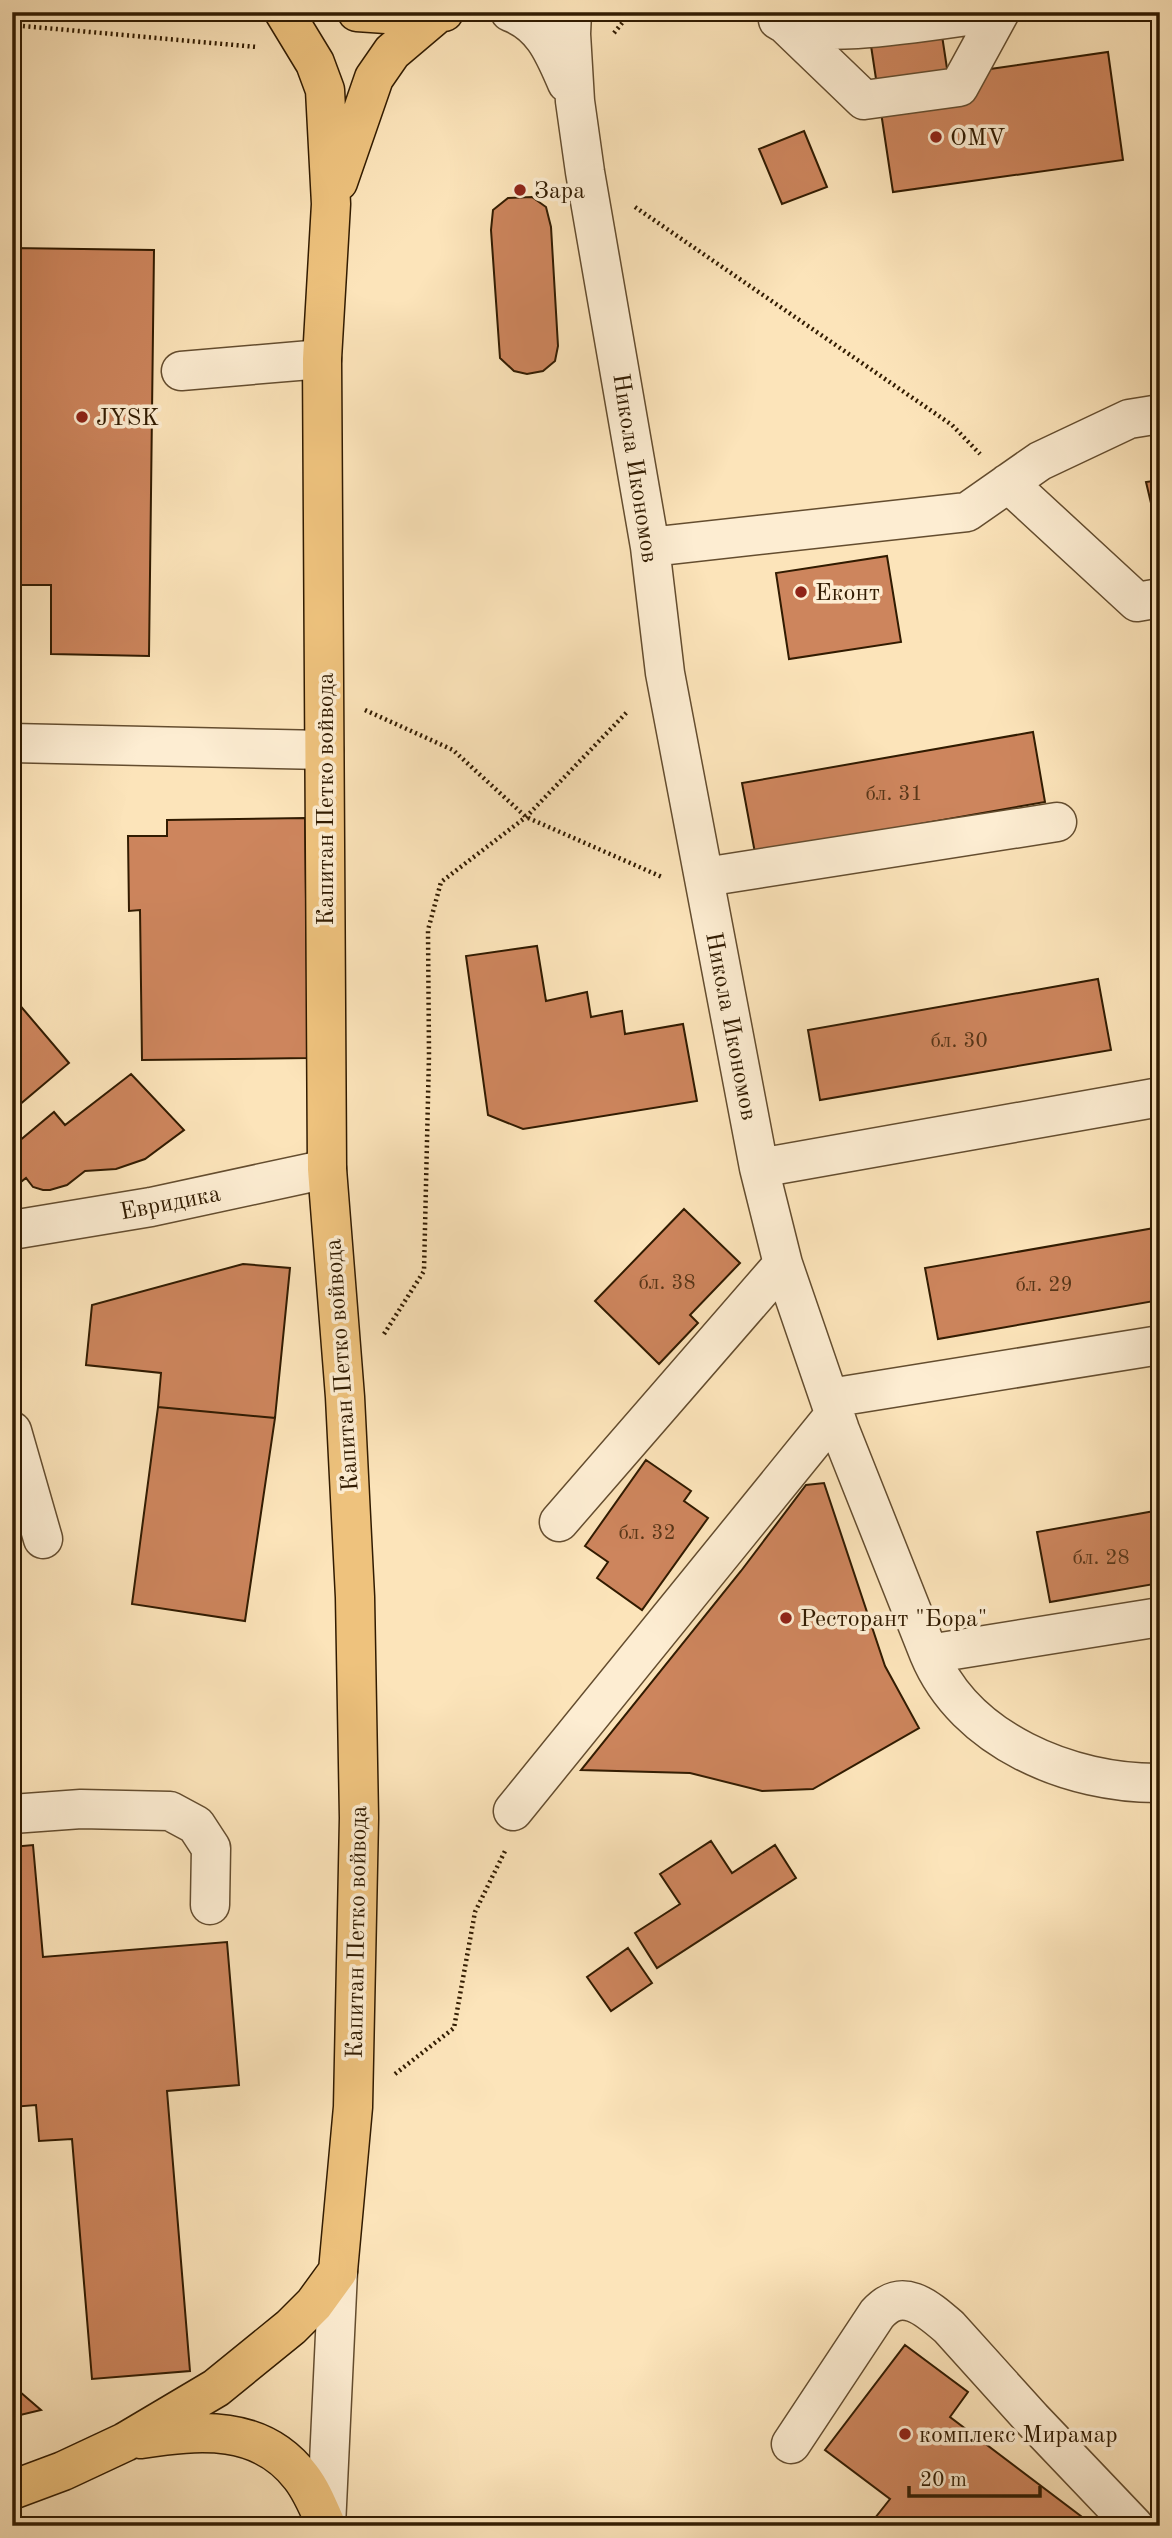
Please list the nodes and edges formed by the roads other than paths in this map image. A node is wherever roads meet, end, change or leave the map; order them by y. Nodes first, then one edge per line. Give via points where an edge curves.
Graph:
1 (284, 12) edge
2 (357, 12) edge
3 (444, 12) edge
4 (510, 12) edge
5 (572, 12) edge
6 (998, 12) edge
7 (438, 13) edge
8 (776, 18) edge
9 (575, 101) junction
10 (331, 204) junction
11 (322, 359) junction
12 (181, 371) dead end
13 (1160, 414) edge
14 (1008, 483) junction
15 (650, 547) junction
16 (1160, 598) edge
17 (12, 743) edge
18 (324, 750) junction
19 (1057, 822) dead end
20 (687, 878) junction
21 (1160, 1097) edge
22 (759, 1168) junction
23 (327, 1169) junction
24 (12, 1230) edge
25 (783, 1264) junction
26 (1160, 1345) edge
27 (832, 1406) junction
28 (12, 1432) edge
29 (559, 1522) dead end
30 (43, 1539) dead end
31 (1160, 1617) edge
32 (929, 1654) junction
33 (1160, 1783) edge
34 (513, 1811) dead end
35 (12, 1814) edge
36 (210, 1905) dead end
37 (338, 2271) junction
38 (125, 2442) junction
39 (791, 2444) dead end
40 (12, 2490) edge
41 (326, 2525) edge
42 (1134, 2526) edge

1 - 10 main road, Капитан Петко войвода via 315,63 325,90
2 - 7 main road
3 - 7 main road
4 - 9 street, Никола Икономов via 550,43
5 - 9 street, Никола Икономов
6 - 8 street via 864,29 819,30
6 - 8 street via 959,87 864,100
7 - 10 main road, Капитан Петко войвода via 392,52 374,78
9 - 15 street, Никола Икономов
10 - 11 main road, Капитан Петко войвода
11 - 12 street
11 - 18 main road, Капитан Петко войвода
13 - 14 street via 1129,419 1040,461
14 - 15 street via 967,512
14 - 16 street via 1137,602
15 - 20 street, Никола Икономов
17 - 18 street
18 - 23 main road, Капитан Петко войвода
19 - 20 street
20 - 22 street, Никола Икономов
21 - 22 street
22 - 25 street, Никола Икономов
23 - 24 street, Евридика via 151,1207
23 - 37 main road, Капитан Петко войвода via 355,1597 359,1818 352,2107
25 - 27 street, Никола Икономов
25 - 29 street
26 - 27 street
27 - 32 street, Никола Икономов
27 - 34 street
28 - 30 street
31 - 32 street
32 - 33 street, Никола Икономов via 951,1695 985,1727 1022,1749 1069,1769
35 - 36 street via 81,1809 170,1811 196,1825 211,1848
37 - 38 main road via 292,2327 216,2388
37 - 41 street, Капитан Петко войвода
38 - 40 main road
38 - 41 main road via 189,2432 239,2436 271,2451 299,2474
39 - 42 street via 877,2314 895,2300 906,2300 949,2327

